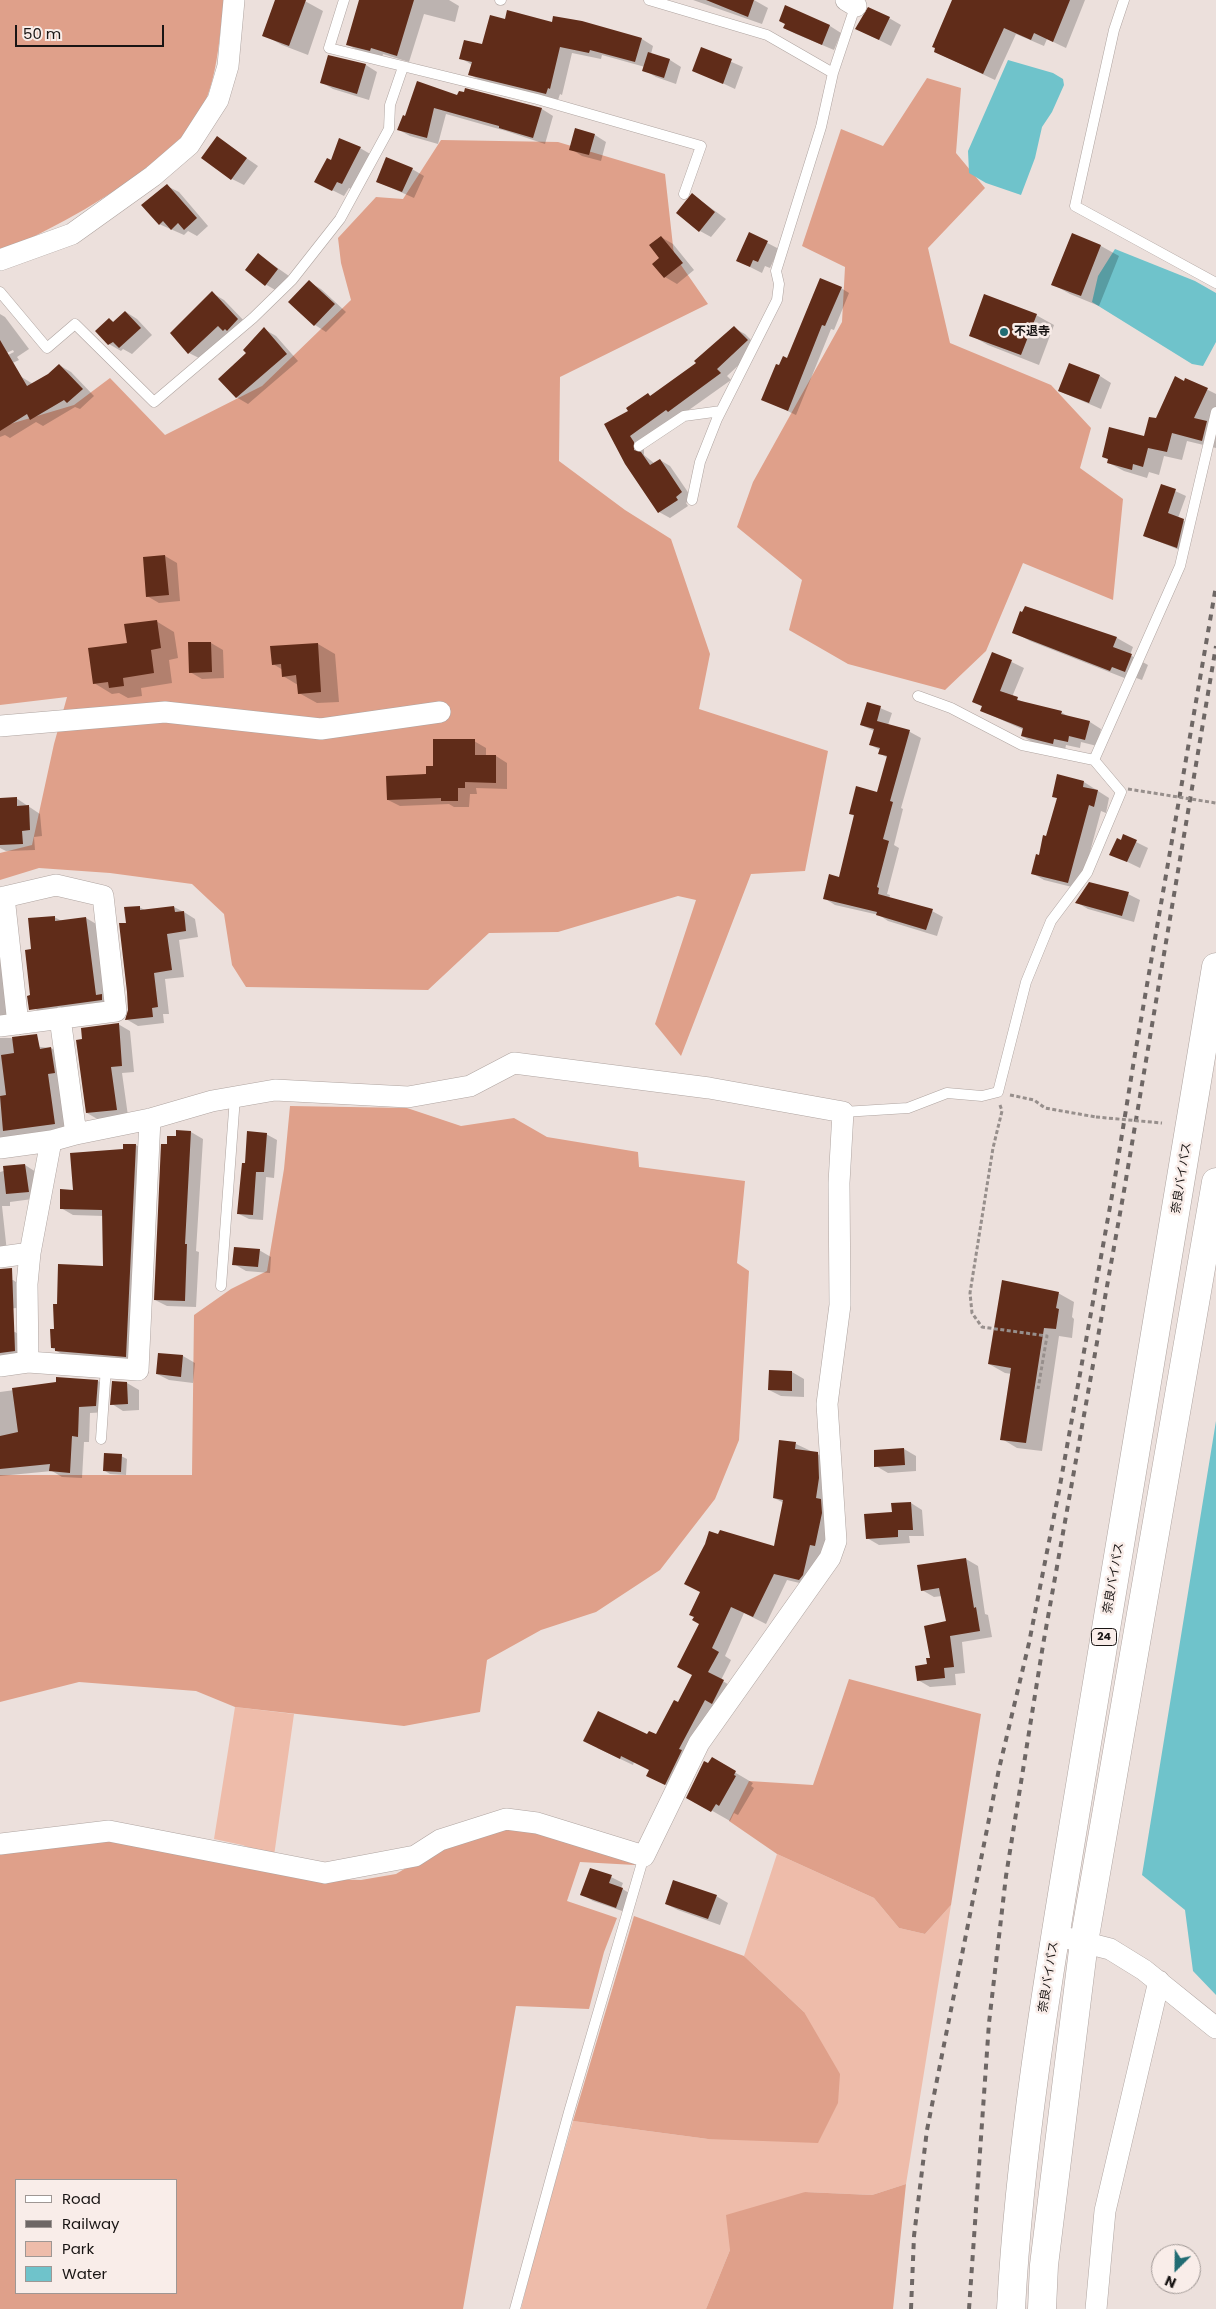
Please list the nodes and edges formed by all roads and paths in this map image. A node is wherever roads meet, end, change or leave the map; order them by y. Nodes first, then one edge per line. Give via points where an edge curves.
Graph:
1 (234, 0) edge
2 (344, 0) edge
3 (649, 0) edge
4 (1124, 0) edge
5 (853, 2) edge
6 (403, 67) junction
7 (833, 73) junction
8 (684, 194) dead end
9 (0, 260) edge
10 (1216, 283) edge
11 (0, 292) edge
12 (721, 410) junction
13 (1216, 412) edge
14 (638, 446) dead end
15 (692, 500) dead end
16 (918, 696) dead end
17 (440, 712) dead end
18 (0, 726) edge
19 (1094, 760) junction
20 (1128, 789) dead end
21 (1216, 803) edge
22 (2, 898) edge
23 (1216, 967) edge
24 (60, 1018) junction
25 (9, 1025) edge
26 (998, 1092) junction
27 (235, 1097) junction
28 (843, 1112) junction
29 (150, 1119) junction
30 (1162, 1123) dead end
31 (76, 1134) junction
32 (51, 1142) junction
33 (0, 1148) edge
34 (1216, 1182) edge
35 (30, 1253) junction
36 (0, 1257) edge
37 (221, 1286) dead end
38 (28, 1362) junction
39 (0, 1366) edge
40 (106, 1367) junction
41 (1038, 1389) dead end
42 (101, 1439) dead end
43 (0, 1844) edge
44 (644, 1856) junction
45 (1055, 1935) junction
46 (1084, 1942) junction
47 (1159, 1981) junction
48 (1216, 2028) edge
49 (515, 2309) edge
50 (1011, 2309) edge
51 (1042, 2309) edge
52 (1096, 2309) edge

1 - 9 street via 228,66 218,100 189,145 154,176 72,234
2 - 6 lane via 329,48
3 - 7 lane via 766,35
4 - 10 lane via 1114,30 1075,206
5 - 7 lane
6 - 8 lane via 537,99 701,146
6 - 11 lane via 390,105 389,129 340,218 292,280 254,318 154,402 75,324 47,348
7 - 12 lane via 776,271 779,284 777,300
12 - 14 lane via 684,416
12 - 15 lane via 700,462
13 - 19 lane via 1180,566
16 - 19 lane via 951,708 1022,745
17 - 18 street via 321,729 165,712
19 - 26 lane via 1121,792 1088,874 1051,922 1026,982
20 - 21 path, bridge
22 - 24 street via 56,884 102,896 116,1011
22 - 25 street
23 - 45 highway, 奈良バイパス / 24
24 - 25 street
24 - 31 street
26 - 28 lane via 982,1096 947,1093 908,1108
26 - 30 path, bridge via 1034,1100 1045,1108
26 - 41 path via 1002,1112 993,1148 972,1283 972,1312 982,1327 1047,1336
27 - 28 street via 275,1090 408,1097 470,1086 514,1063 709,1088
27 - 29 street
27 - 37 lane
28 - 44 street via 840,1305 827,1404 836,1541 830,1558 699,1743
29 - 31 street
29 - 40 street via 138,1370
31 - 32 street
32 - 33 street
32 - 35 street
34 - 46 highway
35 - 36 street
35 - 38 street
38 - 39 street
38 - 40 street
40 - 42 lane
43 - 44 street via 109,1832 325,1873 415,1856 440,1840 506,1819 537,1823
44 - 49 lane
45 - 46 street
45 - 50 highway, 奈良バイパス / 24 via 1029,2111
46 - 47 street via 1110,1950
46 - 51 highway via 1044,2265
47 - 48 street
47 - 52 street via 1105,2210

